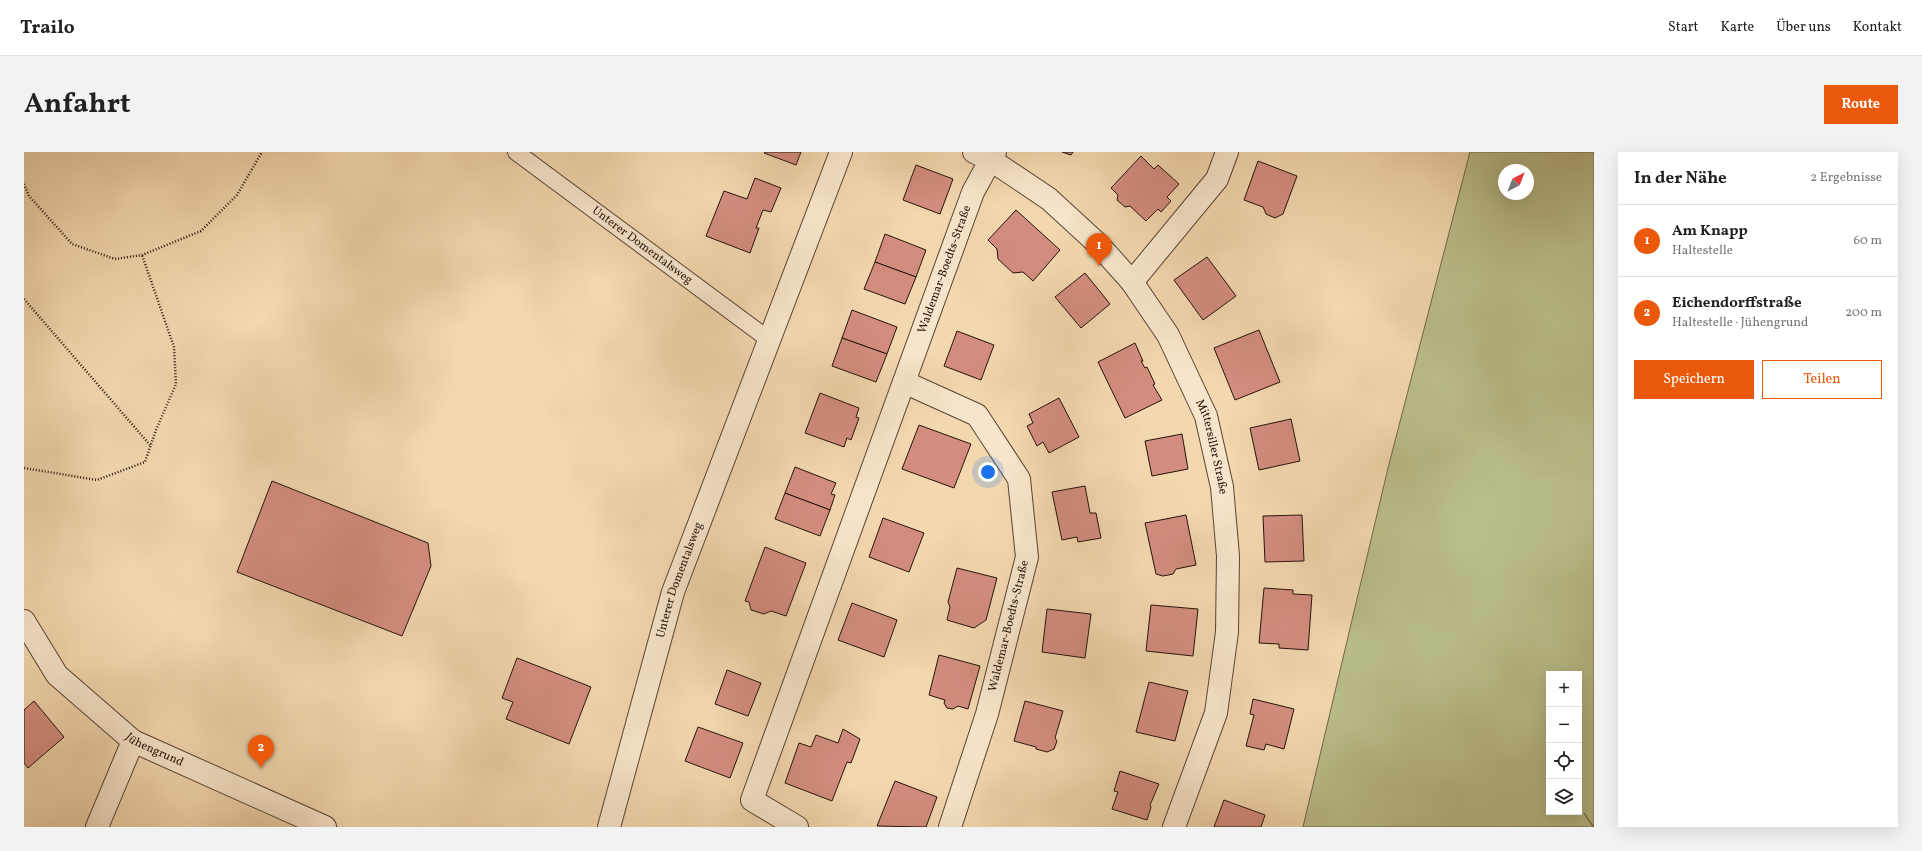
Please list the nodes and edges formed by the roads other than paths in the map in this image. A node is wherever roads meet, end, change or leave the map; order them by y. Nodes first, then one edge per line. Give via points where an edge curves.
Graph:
1 (516, 152) edge
2 (841, 152) edge
3 (1227, 152) edge
4 (987, 155) edge
5 (1132, 282) junction
6 (768, 339) junction
7 (904, 382) junction
8 (24, 621) edge
9 (133, 741) junction
10 (97, 827) edge
11 (325, 827) edge
12 (609, 827) edge
13 (797, 827) edge
14 (950, 827) edge
15 (1174, 827) edge

1 - 6 lane, Unterer Domentalsweg
2 - 6 street, Unterer Domentalsweg
3 - 5 street via 1217,179
4 - 5 street, Mittersiller Straße via 1049,199 1098,244
4 - 7 street, Waldemar-Boedts-Straße
5 - 15 street, Mittersiller Straße via 1168,335 1206,416 1222,487 1228,556 1227,632 1216,713
6 - 12 street, Unterer Domentalsweg via 673,592
7 - 13 street, Waldemar-Boedts-Straße via 752,800
7 - 14 street, Waldemar-Boedts-Straße via 977,415 1019,479 1027,557 987,714
8 - 9 street, Jühengrund via 57,674
9 - 10 street
9 - 11 street, Jühengrund

